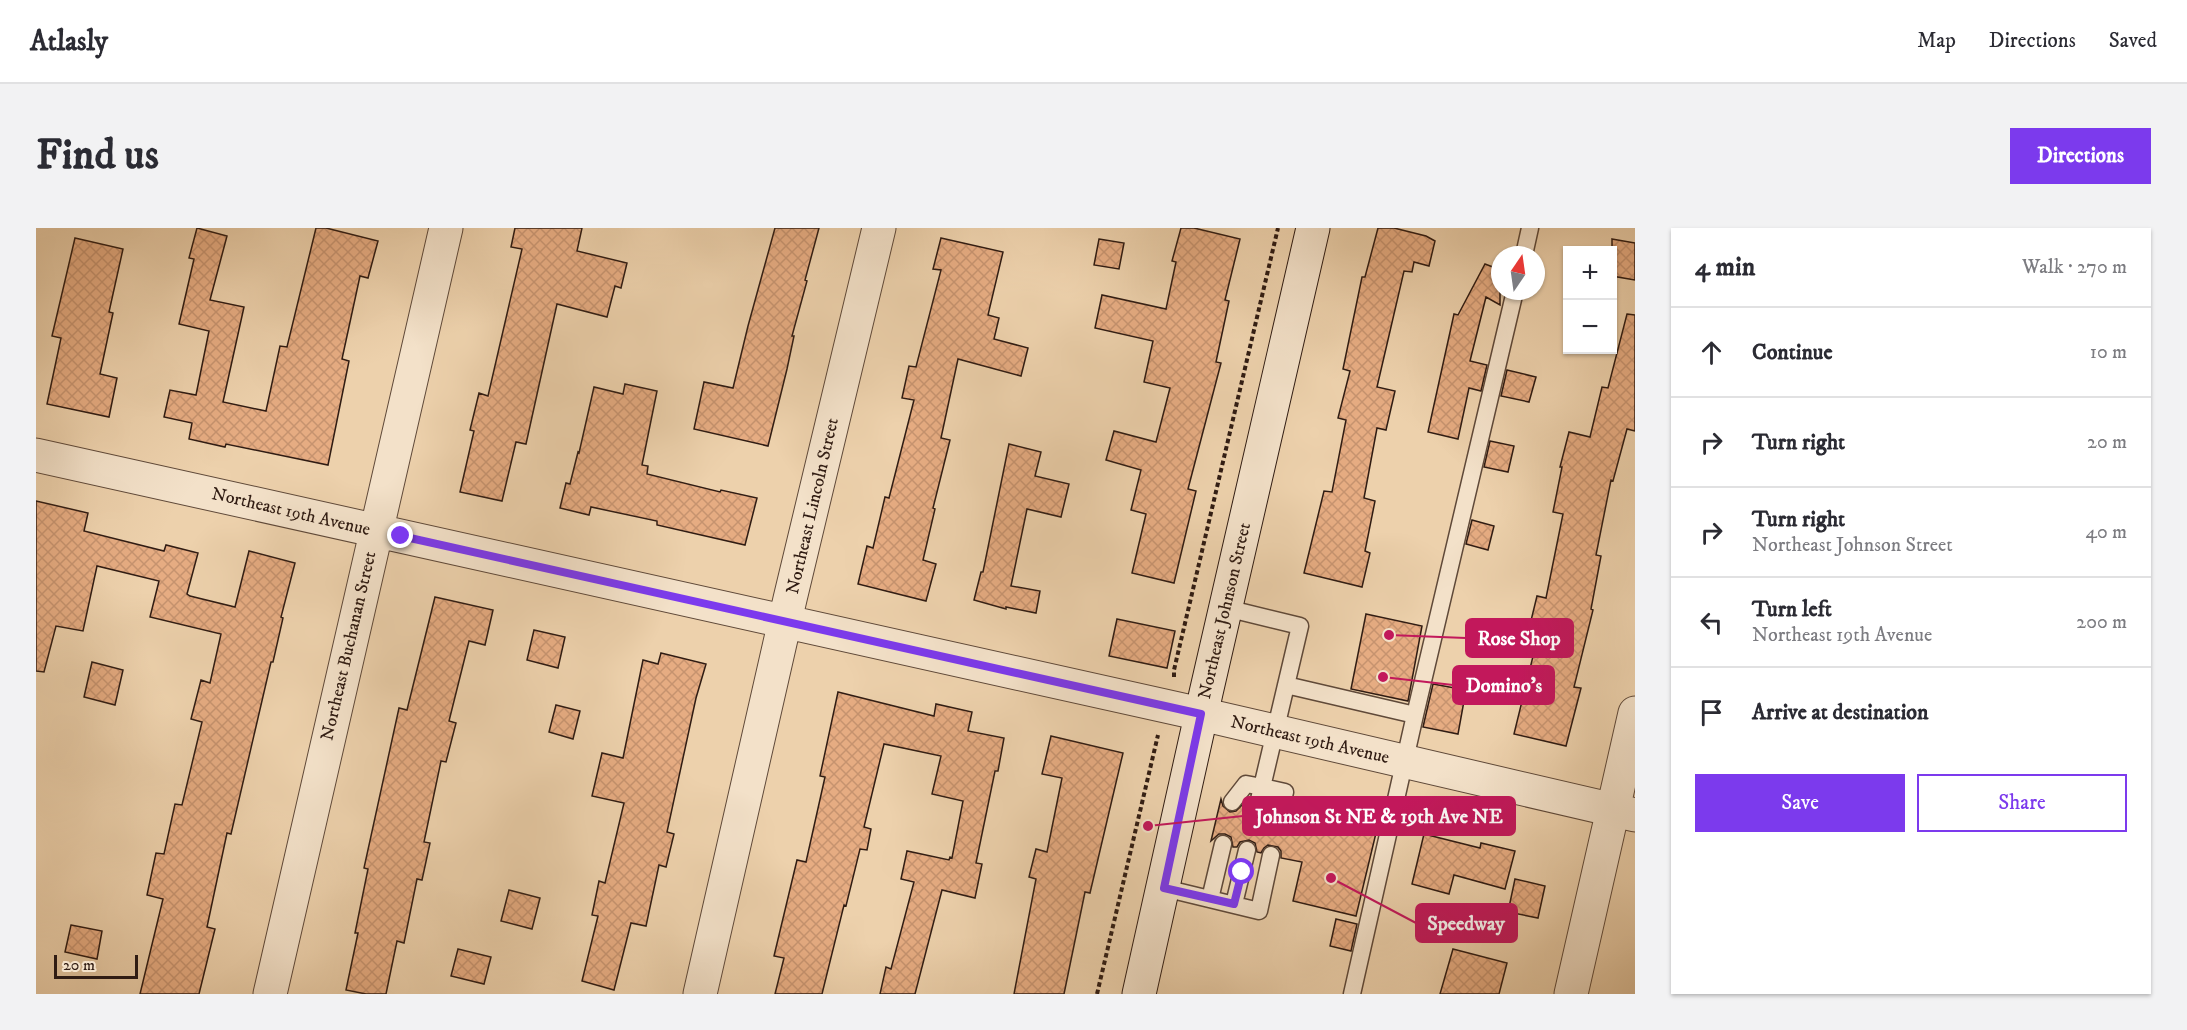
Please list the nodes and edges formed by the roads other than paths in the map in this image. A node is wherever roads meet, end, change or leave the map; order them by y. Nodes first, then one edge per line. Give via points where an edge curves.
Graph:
1 (446, 228) edge
2 (879, 228) edge
3 (1313, 228) edge
4 (1530, 228) edge
5 (1526, 246) edge
6 (1513, 300) edge
7 (36, 455) edge
8 (375, 530) junction
9 (1226, 608) junction
10 (786, 621) junction
11 (1286, 685) junction
12 (1635, 713) edge
13 (1201, 714) junction
14 (1415, 715) junction
15 (1275, 731) junction
16 (1405, 762) junction
17 (1262, 787) junction
18 (1232, 802) dead end
19 (1257, 808) dead end
20 (1280, 813) dead end
21 (1624, 813) edge
22 (1222, 844) dead end
23 (1247, 850) dead end
24 (1271, 855) dead end
25 (1164, 888) junction
26 (1210, 899) junction
27 (1234, 904) junction
28 (270, 994) edge
29 (700, 994) edge
30 (1139, 994) edge
31 (1352, 994) edge
32 (1571, 994) edge

1 - 8 street, Northeast Buchanan Street
2 - 10 street, Northeast Lincoln Street
3 - 9 street, Northeast Johnson Street
4 - 5 lane
6 - 14 lane
7 - 8 street, Northeast 19th Avenue
8 - 10 street, Northeast 19th Avenue
8 - 28 street, Northeast Buchanan Street
9 - 11 lane via 1300,626
9 - 13 street, Northeast Johnson Street
10 - 13 street, Northeast 19th Avenue
10 - 29 street, Northeast Lincoln Street
11 - 14 lane
11 - 15 lane
12 - 21 street
13 - 15 street, Northeast 19th Avenue
13 - 25 street, Northeast Johnson Street
14 - 16 lane
15 - 16 street, Northeast 19th Avenue
15 - 17 lane
16 - 21 street, Northeast 19th Avenue
16 - 31 lane
17 - 18 lane via 1246,784
17 - 19 lane
17 - 20 lane via 1285,792
21 - 32 street
22 - 26 lane
23 - 27 lane
24 - 27 lane via 1260,910
25 - 26 lane
25 - 30 street, Northeast Johnson Street
26 - 27 lane

